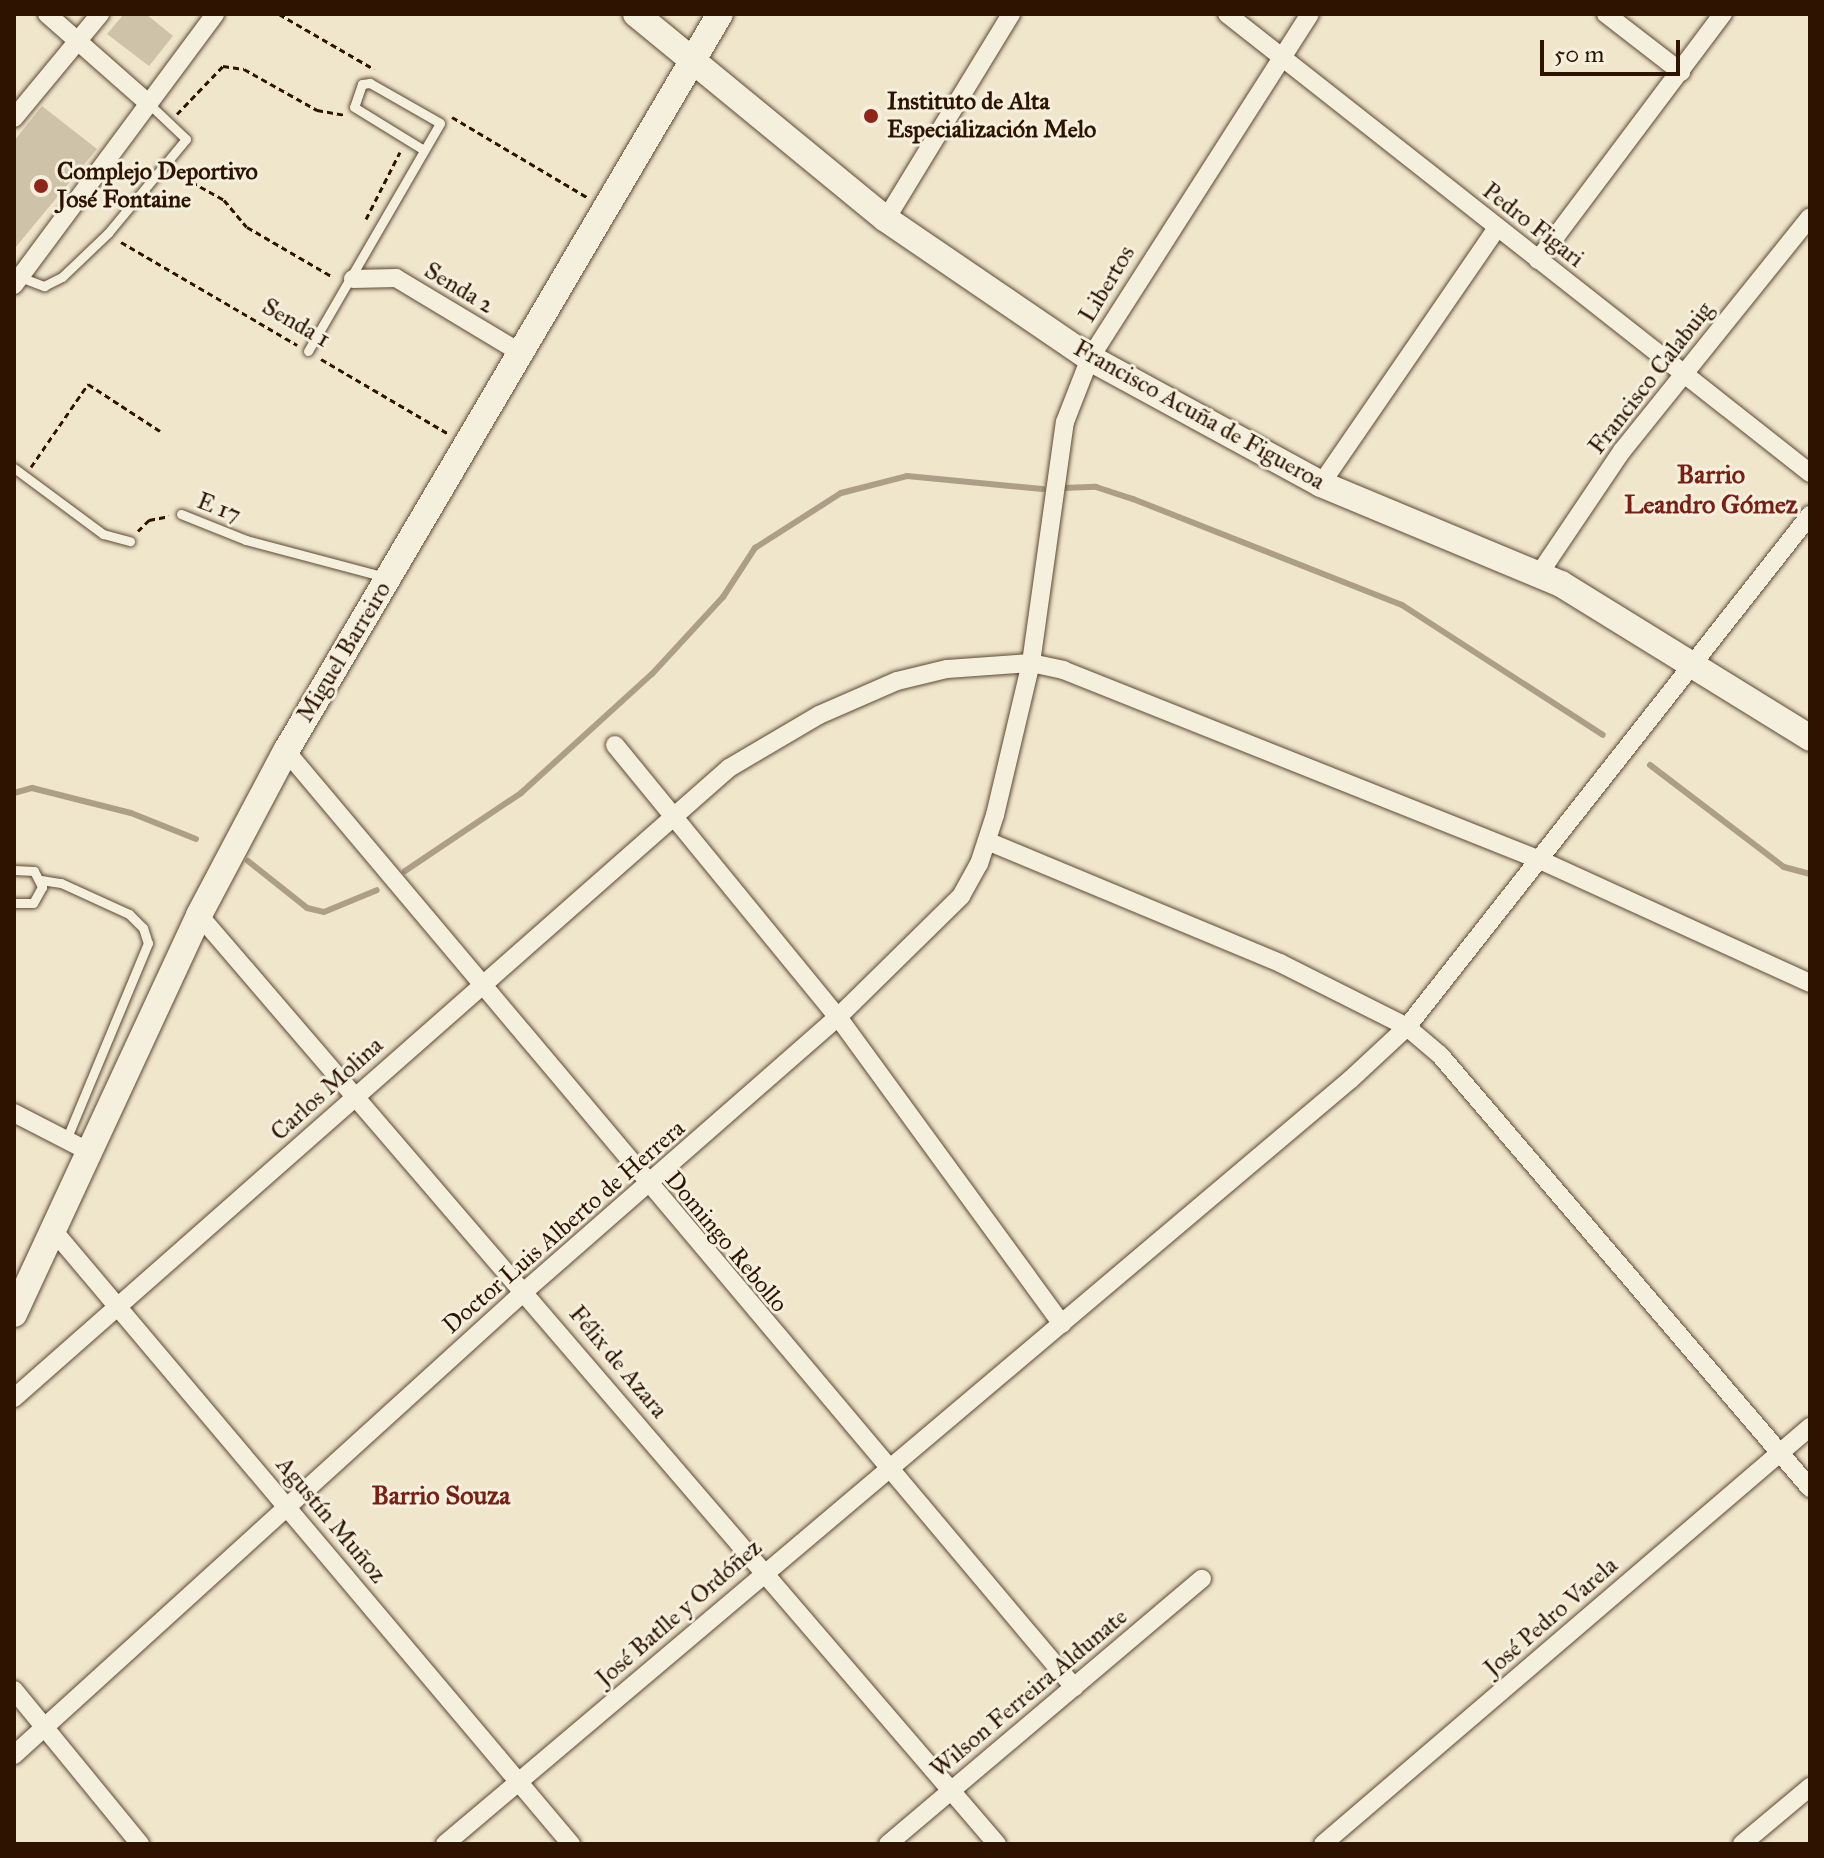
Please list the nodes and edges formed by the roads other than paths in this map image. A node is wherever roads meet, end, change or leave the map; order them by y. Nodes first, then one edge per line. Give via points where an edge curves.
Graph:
1 (47, 14) edge
2 (100, 14) edge
3 (215, 14) edge
4 (636, 14) edge
5 (720, 14) edge
6 (1011, 14) edge
7 (1227, 14) edge
8 (1310, 14) edge
9 (1606, 14) edge
10 (1723, 14) edge
11 (77, 41) junction
12 (1281, 59) junction
13 (693, 61) junction
14 (1681, 72) junction
15 (148, 103) junction
16 (14, 118) edge
17 (424, 150) junction
18 (1810, 217) edge
19 (886, 219) junction
20 (1497, 228) junction
21 (1538, 260) junction
22 (343, 274) junction
23 (16, 278) edge
24 (308, 351) road end
25 (521, 353) junction
26 (1090, 358) junction
27 (1683, 373) junction
28 (14, 468) edge
29 (1810, 473) edge
30 (1321, 484) junction
31 (181, 514) road end
32 (1810, 515) edge
33 (130, 541) road end
34 (1539, 574) junction
35 (388, 578) junction
36 (1031, 663) junction
37 (1695, 666) junction
38 (1810, 738) edge
39 (615, 745) dead end
40 (286, 751) junction
41 (671, 815) junction
42 (987, 841) junction
43 (1540, 860) junction
44 (14, 870) edge
45 (41, 880) junction
46 (14, 903) edge
47 (199, 915) junction
48 (480, 983) junction
49 (1810, 983) edge
50 (838, 1017) junction
51 (1407, 1027) junction
52 (358, 1095) junction
53 (14, 1113) edge
54 (77, 1145) junction
55 (647, 1185) junction
56 (52, 1229) junction
57 (526, 1290) junction
58 (117, 1307) junction
59 (14, 1314) edge
60 (1062, 1324) junction
61 (14, 1398) edge
62 (1810, 1427) edge
63 (1780, 1452) junction
64 (885, 1468) junction
65 (1810, 1488) edge
66 (289, 1506) junction
67 (764, 1572) junction
68 (1202, 1579) dead end
69 (1074, 1687) junction
70 (14, 1690) edge
71 (44, 1727) junction
72 (14, 1755) edge
73 (519, 1782) junction
74 (1810, 1787) edge
75 (952, 1791) junction
76 (140, 1844) edge
77 (445, 1844) edge
78 (571, 1844) edge
79 (888, 1844) edge
80 (997, 1844) edge
81 (1323, 1844) edge
82 (1742, 1844) edge

1 - 11 street
2 - 11 street
3 - 15 street
4 - 13 street, Francisco Acuña de Figueroa
5 - 13 street, Miguel Barreiro
6 - 19 street
7 - 12 street, Pedro Figari
8 - 12 street, Libertos
9 - 14 street
10 - 14 street
11 - 15 street
11 - 16 street
12 - 20 street, Pedro Figari
12 - 26 street, Libertos
13 - 19 street, Francisco Acuña de Figueroa
13 - 25 street, Miguel Barreiro
14 - 21 street
15 - 23 street
15 - 23 lane via 186,139 108,233 62,277 44,286
17 - 17 lane via 354,107 362,84 370,83 440,123
17 - 22 lane
18 - 27 street, Francisco Calabuig
19 - 26 street, Francisco Acuña de Figueroa
20 - 21 street, Pedro Figari
20 - 30 street
21 - 27 street, Pedro Figari
22 - 24 lane
22 - 25 street, Senda 2 via 396,278
25 - 35 street, Miguel Barreiro
26 - 30 street, Francisco Acuña de Figueroa
26 - 36 street, Libertos via 1065,422
27 - 29 street, Pedro Figari
27 - 34 street, Francisco Calabuig via 1622,451
28 - 33 lane via 103,534
30 - 34 street, Francisco Acuña de Figueroa
31 - 35 lane, E 17 via 246,540
32 - 37 street, José Batlle y Ordóñez
34 - 37 street, Francisco Acuña de Figueroa
35 - 40 street, Miguel Barreiro
36 - 41 street, Carlos Molina via 947,669 897,681 773,740
36 - 42 street, Doctor Luis Alberto de Herrera
36 - 43 street, Carlos Molina via 1063,670
37 - 38 street, Francisco Acuña de Figueroa
37 - 43 street, José Batlle y Ordóñez
39 - 41 street
40 - 47 street, Miguel Barreiro
40 - 48 street, Domingo Rebollo
41 - 48 street, Carlos Molina
41 - 50 street
42 - 50 street, Doctor Luis Alberto de Herrera via 961,896 940,922
42 - 51 street via 1280,963
43 - 49 street, Carlos Molina
43 - 51 street, José Batlle y Ordóñez
44 - 45 lane via 29,868
45 - 46 lane via 41,893 33,903
45 - 54 lane via 61,883 129,914 143,928 148,943
47 - 52 street, Félix de Azara
47 - 54 street, Miguel Barreiro
48 - 52 street, Carlos Molina
48 - 55 street, Domingo Rebollo
50 - 55 street, Doctor Luis Alberto de Herrera
50 - 60 street
51 - 60 street, José Batlle y Ordóñez
51 - 63 street via 1440,1055
52 - 57 street, Félix de Azara
52 - 58 street, Carlos Molina
53 - 54 street
54 - 56 street, Miguel Barreiro
55 - 57 street, Doctor Luis Alberto de Herrera
55 - 64 street, Domingo Rebollo
56 - 58 street, Agustín Muñoz
56 - 59 street, Miguel Barreiro
57 - 66 street, Doctor Luis Alberto de Herrera
57 - 67 street, Félix de Azara
58 - 61 street, Carlos Molina
58 - 66 street, Agustín Muñoz
60 - 64 street, José Batlle y Ordóñez
62 - 63 street, José Pedro Varela
63 - 65 street
63 - 81 street, José Pedro Varela
64 - 67 street, José Batlle y Ordóñez
64 - 69 street, Domingo Rebollo
66 - 71 street, Doctor Luis Alberto de Herrera
66 - 73 street, Agustín Muñoz
67 - 73 street, José Batlle y Ordóñez
67 - 75 street, Félix de Azara
68 - 69 street, Wilson Ferreira Aldunate
69 - 75 street, Wilson Ferreira Aldunate
70 - 71 street
71 - 72 street, Doctor Luis Alberto de Herrera
71 - 76 street
73 - 77 street, José Batlle y Ordóñez
73 - 78 street, Agustín Muñoz
74 - 82 street
75 - 79 street, Wilson Ferreira Aldunate
75 - 80 street, Félix de Azara

